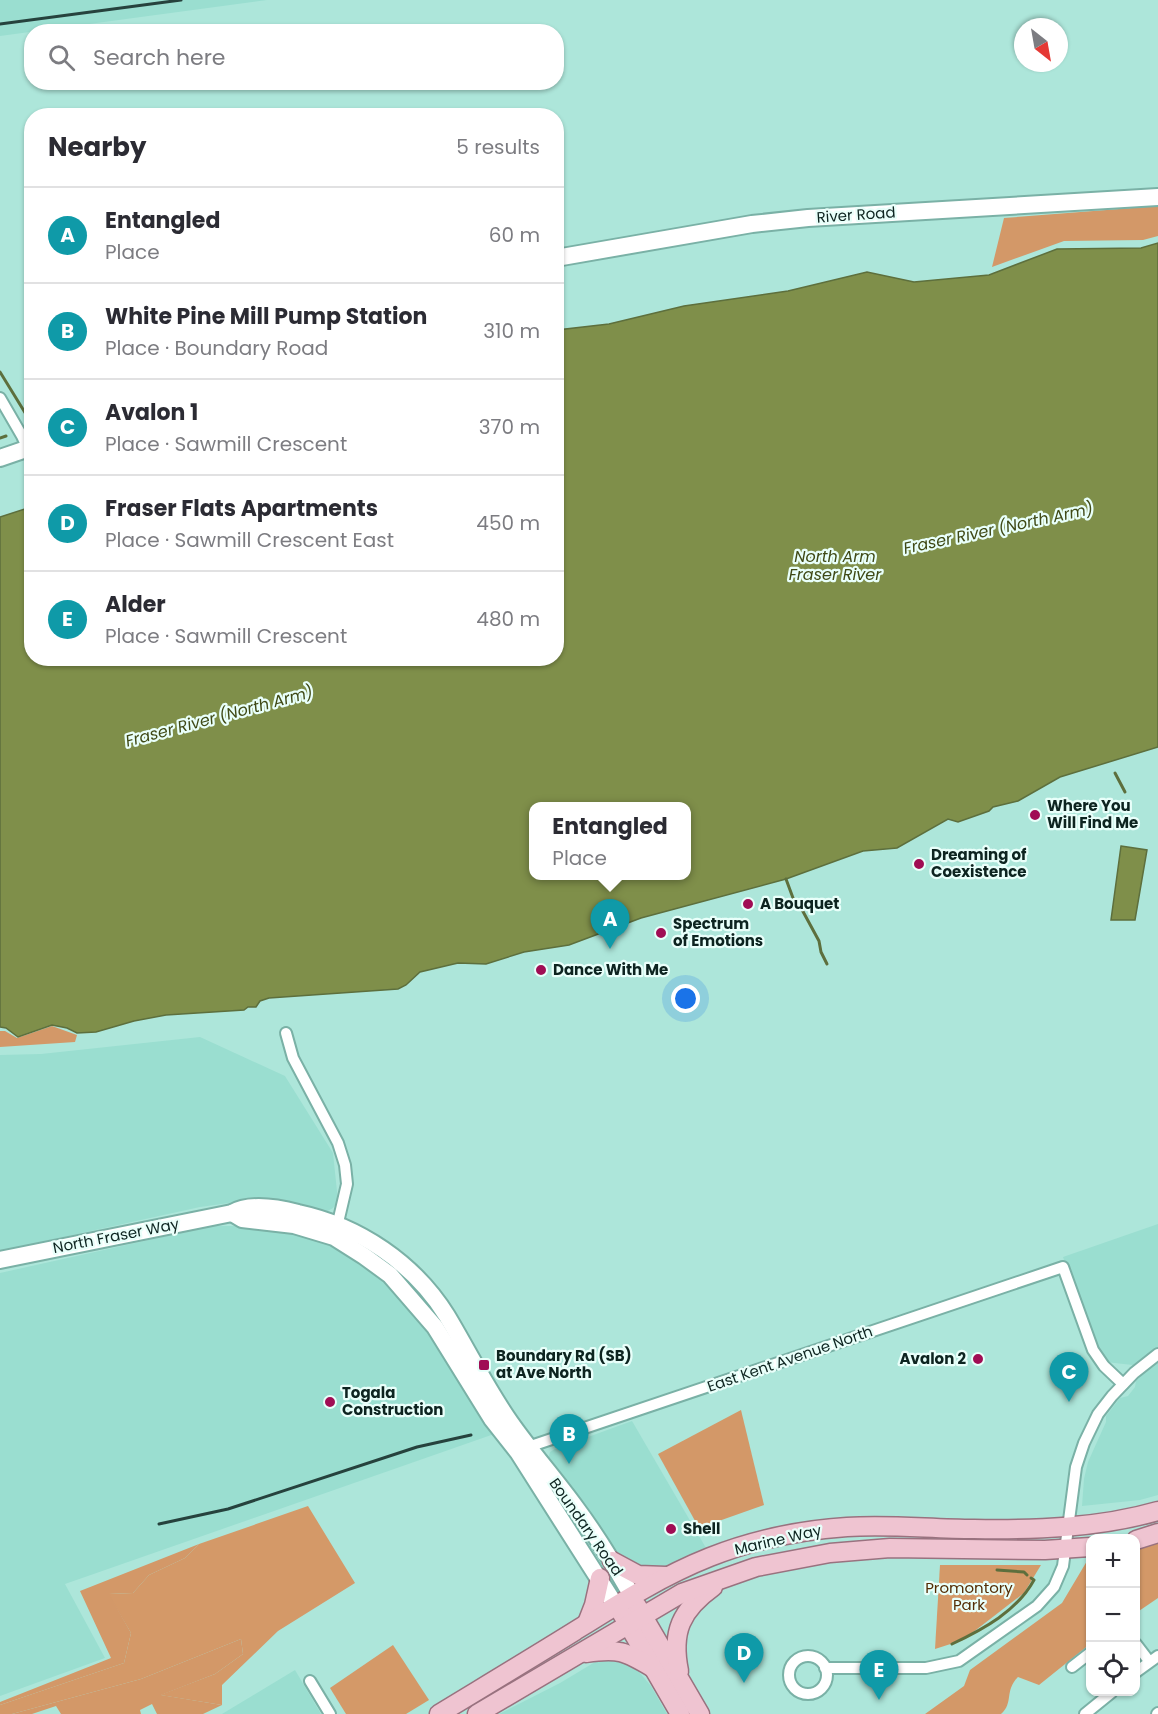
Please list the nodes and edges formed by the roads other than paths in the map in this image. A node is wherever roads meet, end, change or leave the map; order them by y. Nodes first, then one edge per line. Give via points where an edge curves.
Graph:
1 (1158, 197) edge
2 (564, 257) edge
3 (0, 398) edge
4 (24, 439) edge
5 (24, 450) edge
6 (0, 458) edge
7 (286, 1033) dead end
8 (336, 1230) junction
9 (0, 1260) edge
10 (1158, 1354) edge
11 (1123, 1384) junction
12 (523, 1449) junction
13 (1158, 1511) edge
14 (1068, 1527) junction
15 (1158, 1533) edge
16 (1140, 1539) edge
17 (1086, 1547) edge
18 (1065, 1549) junction
19 (612, 1561) junction
20 (668, 1576) junction
21 (600, 1578) junction
22 (723, 1579) junction
23 (624, 1601) junction
24 (635, 1620) junction
25 (587, 1623) junction
26 (1140, 1648) edge
27 (577, 1654) junction
28 (1086, 1656) edge
29 (1153, 1659) edge
30 (1072, 1667) dead end
31 (825, 1668) dead end
32 (654, 1669) junction
33 (1140, 1669) edge
34 (310, 1681) dead end
35 (681, 1682) junction
36 (1107, 1696) edge
37 (330, 1714) edge
38 (440, 1714) edge
39 (477, 1714) edge
40 (680, 1714) edge
41 (700, 1714) edge
42 (1085, 1714) edge

1 - 2 street, River Road via 808,218
3 - 4 street
5 - 6 street
7 - 8 street via 293,1058 338,1143 345,1165 348,1185
8 - 9 street, North Fraser Way via 242,1219 232,1213
8 - 12 street, Boundary Road via 390,1275 418,1305 492,1419
10 - 11 street
11 - 12 street, East Kent Avenue North via 1093,1350 1063,1267
11 - 14 street via 1098,1414 1084,1443 1076,1467
12 - 19 street, Boundary Road via 576,1508
12 - 21 street, Boundary Road
13 - 14 main road, Marine Way
14 - 18 street
14 - 20 main road, Marine Way via 877,1526 816,1530 747,1545
15 - 16 main road
17 - 18 main road, Marine Way
18 - 22 main road, Marine Way via 919,1548 830,1553 756,1567
18 - 31 street via 1054,1587 1037,1606 959,1661 926,1668
19 - 20 main road via 638,1575
19 - 23 street, Boundary Road
20 - 23 main road, Marine Way
21 - 23 street, Boundary Road
21 - 25 main road
22 - 24 main road, Marine Way via 682,1593
22 - 35 main road via 700,1596 680,1624 675,1650
23 - 24 main road, Boundary Road
23 - 25 main road, Marine Way
24 - 27 main road, Marine Way
24 - 32 main road, Boundary Road
24 - 35 main road, Boundary Road
25 - 38 main road, Marine Way
26 - 29 street
27 - 32 main road via 609,1649 628,1653
27 - 39 main road, Marine Way
28 - 30 street
29 - 33 street
32 - 40 main road, Boundary Road
34 - 37 street
35 - 41 main road, Boundary Road
36 - 42 street

